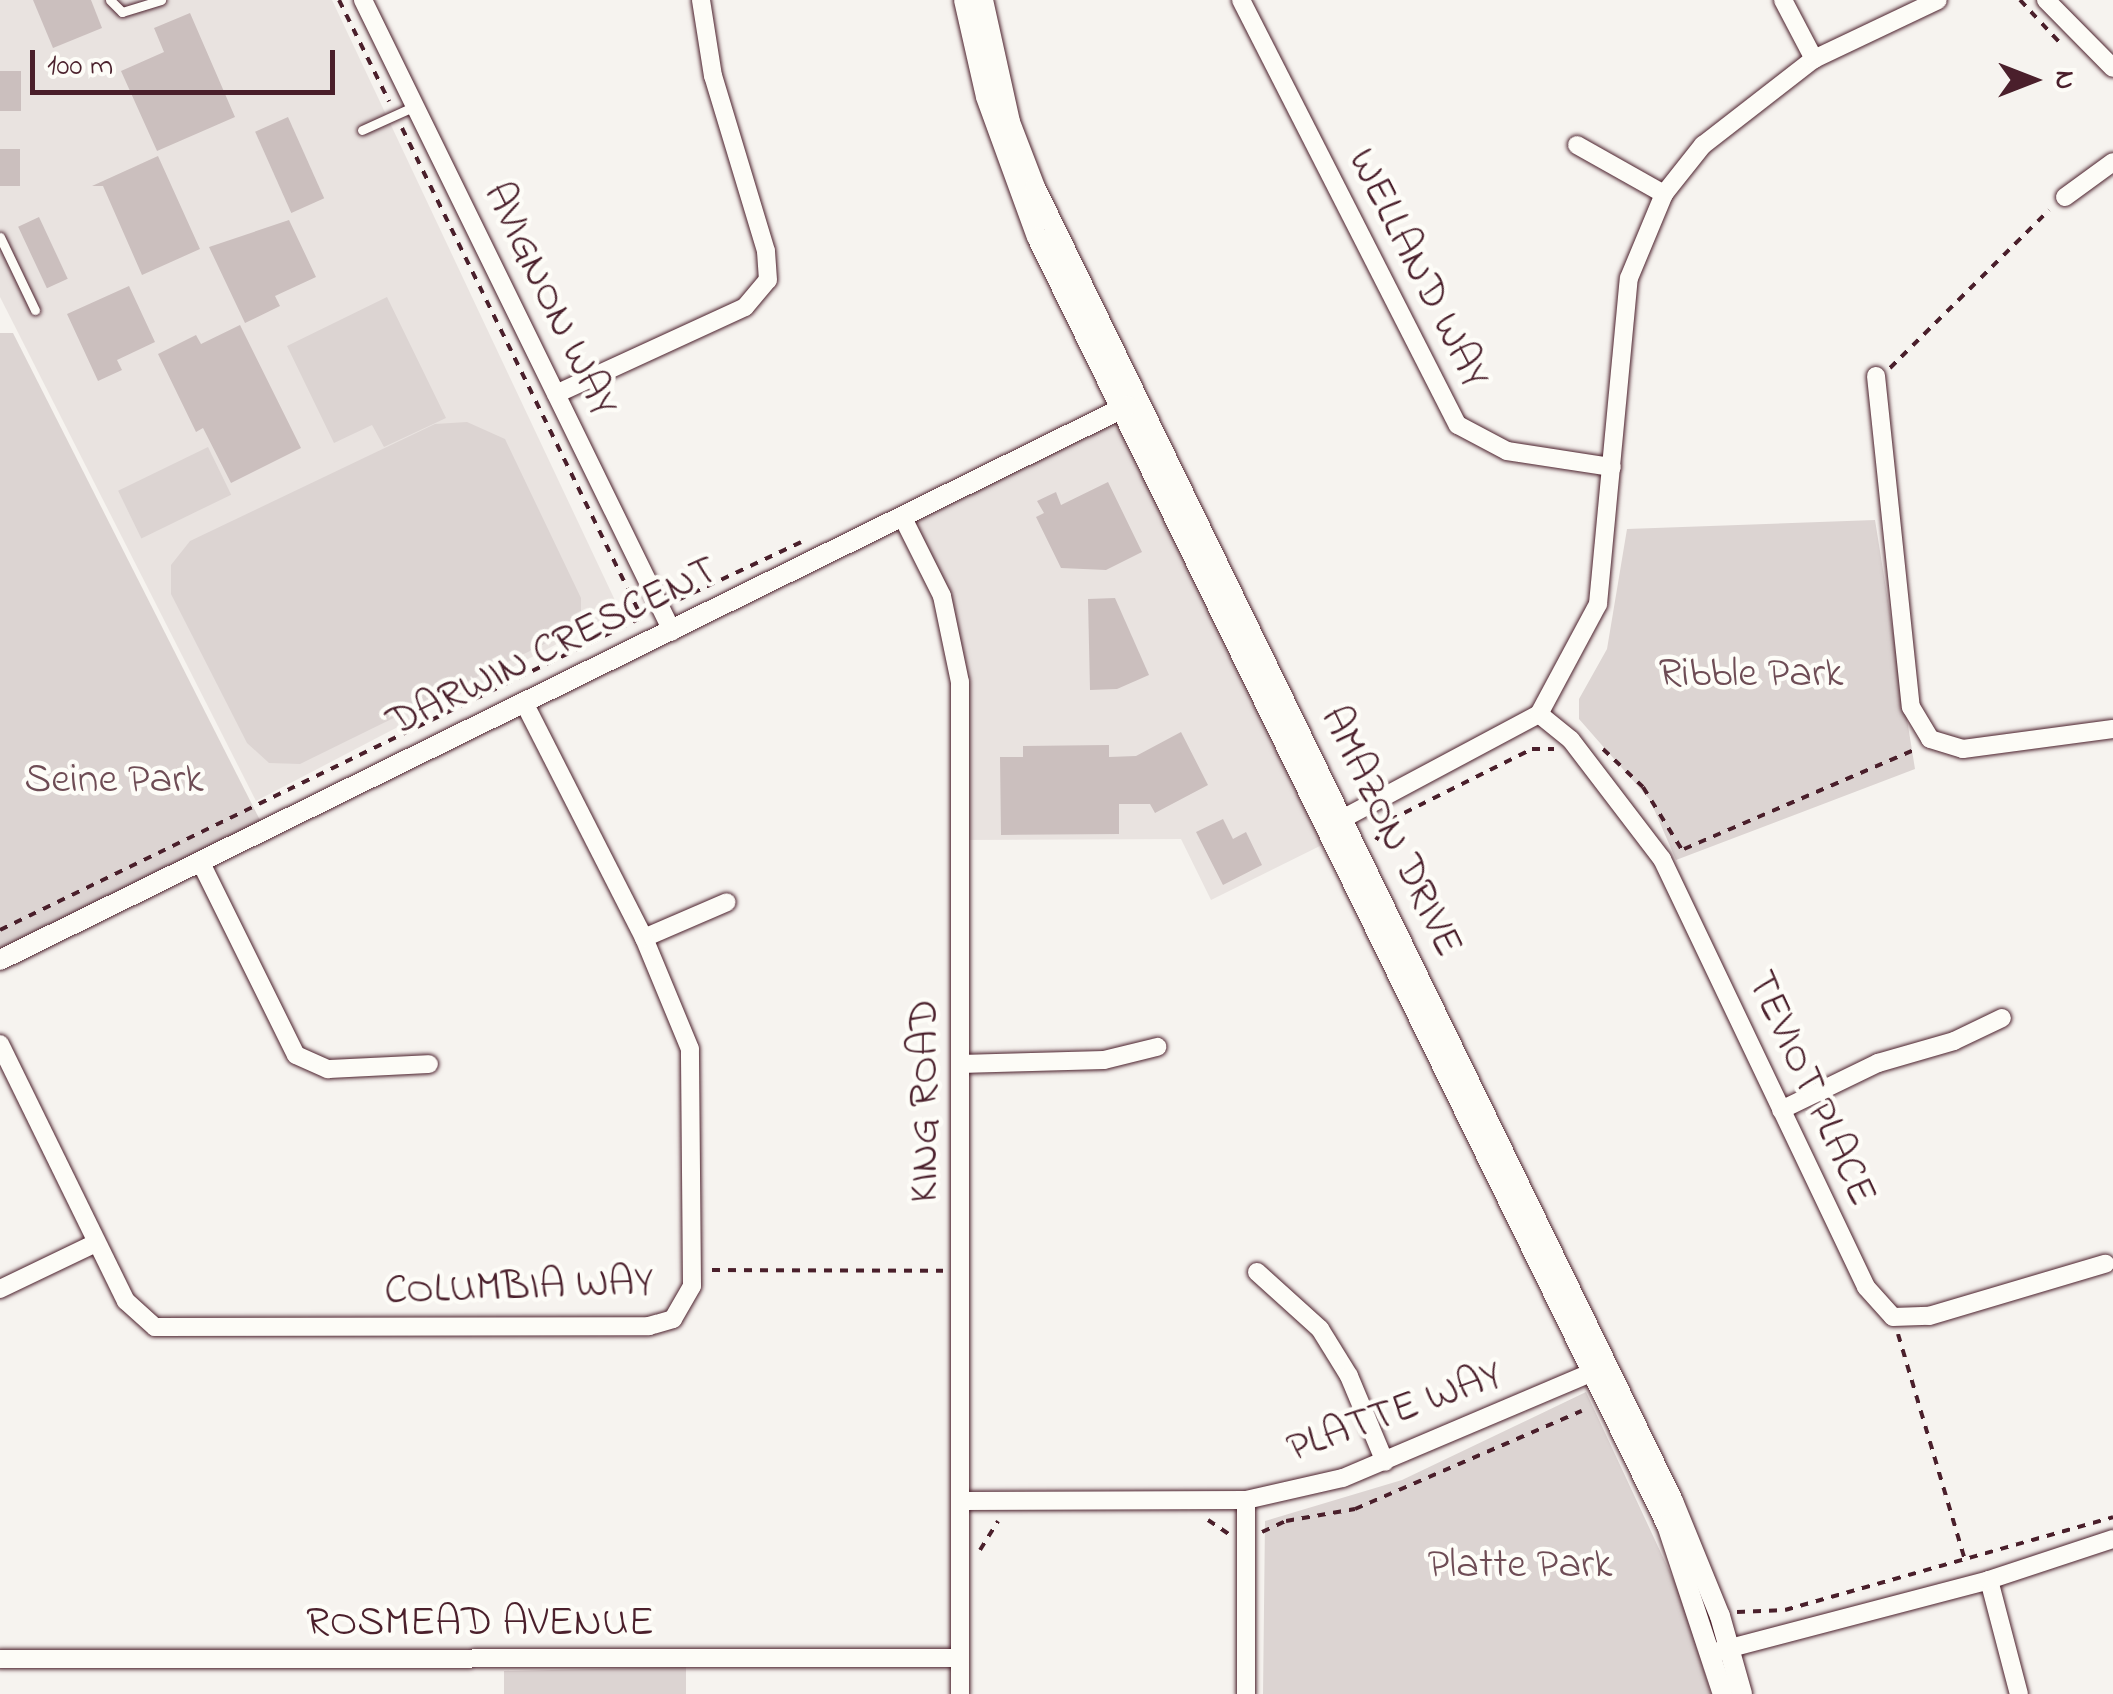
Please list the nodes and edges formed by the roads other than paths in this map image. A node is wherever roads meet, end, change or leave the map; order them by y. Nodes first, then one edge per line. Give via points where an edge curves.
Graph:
1 (110, 0) edge
2 (161, 0) edge
3 (363, 0) edge
4 (701, 0) edge
5 (964, 0) edge
6 (982, 0) edge
7 (1241, 0) edge
8 (1783, 0) edge
9 (1938, 0) edge
10 (2046, 0) edge
11 (1814, 60) junction
12 (2113, 68) edge
13 (415, 106) junction
14 (362, 130) dead end
15 (1577, 144) dead end
16 (2113, 162) edge
17 (1664, 194) junction
18 (2064, 197) road end
19 (0, 237) edge
20 (34, 310) dead end
21 (1876, 376) road end
22 (556, 394) junction
23 (1129, 406) junction
24 (1612, 466) junction
25 (903, 518) junction
26 (672, 631) junction
27 (525, 704) junction
28 (1540, 714) junction
29 (2113, 730) edge
30 (1334, 824) junction
31 (201, 864) junction
32 (727, 902) dead end
33 (644, 938) junction
34 (0, 960) edge
35 (2002, 1018) dead end
36 (0, 1044) edge
37 (1157, 1047) dead end
38 (429, 1064) dead end
39 (960, 1064) junction
40 (1781, 1110) junction
41 (96, 1243) junction
42 (2105, 1264) dead end
43 (1257, 1272) dead end
44 (0, 1289) edge
45 (1600, 1370) junction
46 (1385, 1462) junction
47 (1246, 1500) junction
48 (960, 1501) junction
49 (2113, 1539) edge
50 (1980, 1582) junction
51 (1721, 1650) junction
52 (960, 1658) junction
53 (0, 1659) edge
54 (960, 1694) edge
55 (1246, 1694) edge
56 (1723, 1694) edge
57 (1742, 1694) edge
58 (2019, 1694) edge

1 - 2 lane via 122,12
3 - 13 street, AVIGNON WAY
4 - 22 street via 712,76 766,251 768,280 745,307
5 - 23 street, AMAZON DRIVE via 1012,176
6 - 23 street, AMAZON DRIVE via 1006,106 1035,187
7 - 24 street, WELLAND WAY via 1458,425 1507,451
8 - 11 street
9 - 11 street
10 - 12 street
11 - 17 street via 1703,144
13 - 14 lane
13 - 22 street, AVIGNON WAY
15 - 17 street
16 - 18 street
17 - 24 street via 1629,278
19 - 20 lane
21 - 29 street via 1912,707 1930,739 1963,748
22 - 26 street, AVIGNON WAY
23 - 25 street, DARWIN CRESCENT
23 - 30 street, AMAZON DRIVE
24 - 28 street via 1598,604
25 - 26 street, DARWIN CRESCENT
25 - 39 street, KING ROAD via 942,596 960,682
26 - 27 street, DARWIN CRESCENT
27 - 31 street, DARWIN CRESCENT
27 - 33 street, COLUMBIA WAY
28 - 30 street
28 - 40 street, TEVIOT PLACE via 1571,740 1662,859
30 - 45 street, AMAZON DRIVE
30 - 45 street, AMAZON DRIVE via 1358,847
31 - 34 street, DARWIN CRESCENT
31 - 38 street via 296,1055 328,1069
32 - 33 street
33 - 41 street, COLUMBIA WAY via 684,1031 693,1070 692,1270 684,1308 649,1326 166,1330 132,1312
35 - 40 street via 1954,1042 1878,1062
36 - 41 street, COLUMBIA WAY
37 - 39 street via 1104,1060
39 - 48 street, KING ROAD
40 - 42 street, TEVIOT PLACE via 1866,1287 1893,1317 1929,1316
41 - 44 street
43 - 46 street via 1320,1329 1349,1376
45 - 46 street, PLATTE WAY
45 - 51 street, AMAZON DRIVE
45 - 51 street, AMAZON DRIVE via 1720,1616
46 - 47 street, PLATTE WAY
47 - 48 street, PLATTE WAY
47 - 55 street
48 - 52 street, KING ROAD
49 - 50 street
50 - 51 street
50 - 58 street
51 - 56 street, AMAZON DRIVE
51 - 57 street, AMAZON DRIVE
52 - 53 street, ROSMEAD AVENUE
52 - 54 street, KING ROAD

